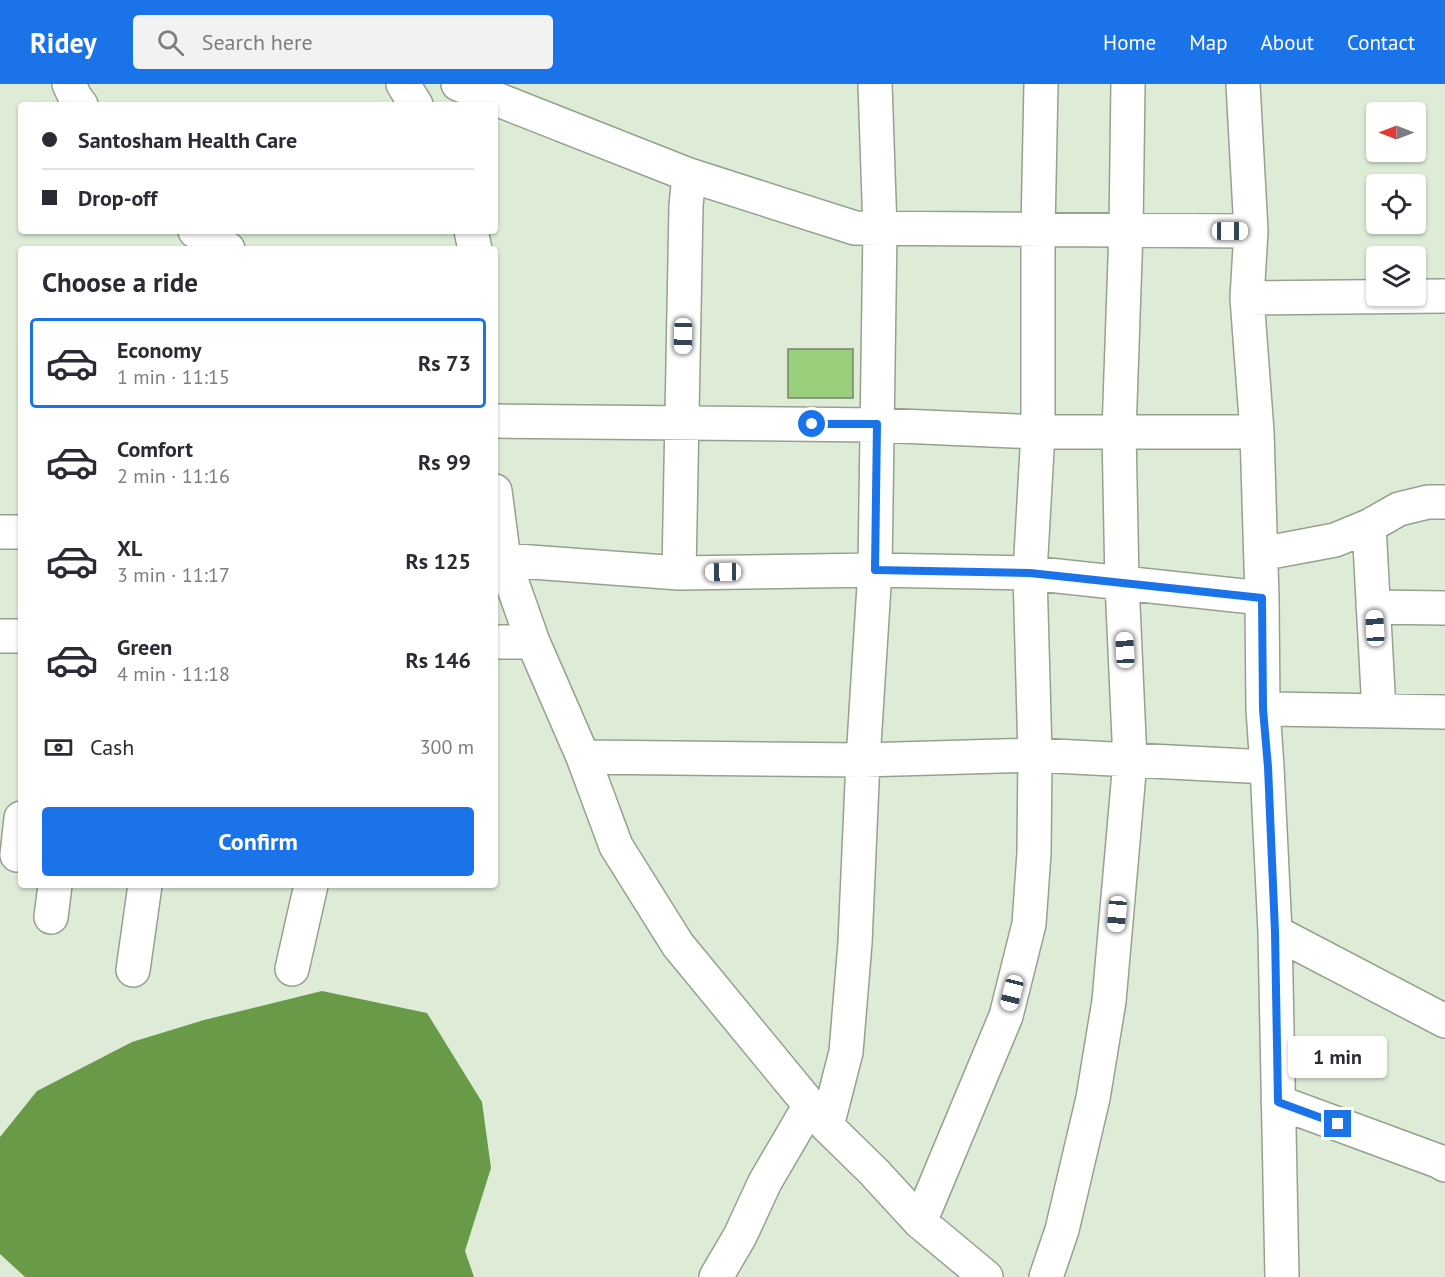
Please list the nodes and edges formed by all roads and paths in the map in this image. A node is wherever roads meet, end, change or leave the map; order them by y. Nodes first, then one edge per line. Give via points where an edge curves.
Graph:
1 (69, 84) edge
2 (403, 84) edge
3 (458, 84) edge
4 (875, 84) edge
5 (1041, 84) edge
6 (1128, 84) edge
7 (1244, 84) edge
8 (79, 102) edge
9 (414, 102) edge
10 (688, 175) junction
11 (880, 229) junction
12 (1038, 230) junction
13 (1126, 230) junction
14 (1251, 231) junction
15 (200, 234) edge
16 (222, 246) edge
17 (1445, 296) edge
18 (1247, 298) junction
19 (498, 421) edge
20 (681, 423) junction
21 (877, 424) junction
22 (1038, 432) junction
23 (1119, 432) junction
24 (1257, 432) junction
25 (1445, 502) edge
26 (498, 514) edge
27 (1369, 526) junction
28 (0, 532) edge
29 (18, 532) edge
30 (1261, 554) junction
31 (504, 560) junction
32 (875, 570) junction
33 (680, 573) junction
34 (1030, 573) junction
35 (1122, 583) junction
36 (1262, 598) junction
37 (1373, 607) junction
38 (1445, 608) edge
39 (0, 636) edge
40 (18, 636) edge
41 (498, 642) edge
42 (533, 642) junction
43 (1263, 709) junction
44 (1379, 711) junction
45 (1445, 712) edge
46 (1035, 755) junction
47 (583, 756) junction
48 (862, 760) junction
49 (1130, 761) junction
50 (1268, 767) junction
51 (18, 846) edge
52 (17, 855) dead end
53 (55, 888) edge
54 (145, 888) edge
55 (310, 888) edge
56 (51, 917) dead end
57 (1275, 932) junction
58 (292, 969) dead end
59 (133, 970) dead end
60 (1445, 1021) edge
61 (1278, 1102) junction
62 (819, 1116) junction
63 (1445, 1165) edge
64 (920, 1222) junction
65 (716, 1277) edge
66 (986, 1277) edge
67 (1046, 1277) edge
68 (1282, 1277) edge

1 - 8 street
2 - 9 street
3 - 10 street
4 - 11 street
5 - 12 street
6 - 13 street
7 - 14 street
10 - 11 street via 855,228
10 - 20 street
11 - 12 street
11 - 21 street
12 - 13 street
12 - 22 street
13 - 14 street
13 - 23 street
14 - 18 street
15 - 16 street
17 - 18 street
18 - 24 street
19 - 20 street
20 - 21 street
20 - 33 street
21 - 22 street
21 - 32 street
22 - 23 street
22 - 34 street
23 - 24 street
23 - 35 street
24 - 30 street
25 - 27 street via 1399,509
26 - 31 street
27 - 30 street via 1335,540
27 - 37 street
28 - 29 street
30 - 36 street
31 - 33 street
31 - 42 street
32 - 33 street
32 - 34 street
32 - 48 street
34 - 35 street
34 - 46 street
35 - 36 street
35 - 49 street
36 - 43 street
37 - 38 street
37 - 44 street
39 - 40 street
41 - 42 street
42 - 47 street
43 - 44 street
43 - 50 street
44 - 45 street
46 - 48 street
46 - 49 street
46 - 64 street via 1029,924 1006,1016
47 - 48 street
47 - 62 street via 616,846 678,945
48 - 62 street via 855,943 846,1052
49 - 50 street
49 - 67 street via 1109,1001 1094,1098 1062,1230
50 - 57 street
51 - 52 street
53 - 56 street
54 - 59 street
55 - 58 street
57 - 60 street
57 - 61 street
61 - 63 street
61 - 68 street
62 - 64 street
62 - 65 street via 765,1182
64 - 66 street

